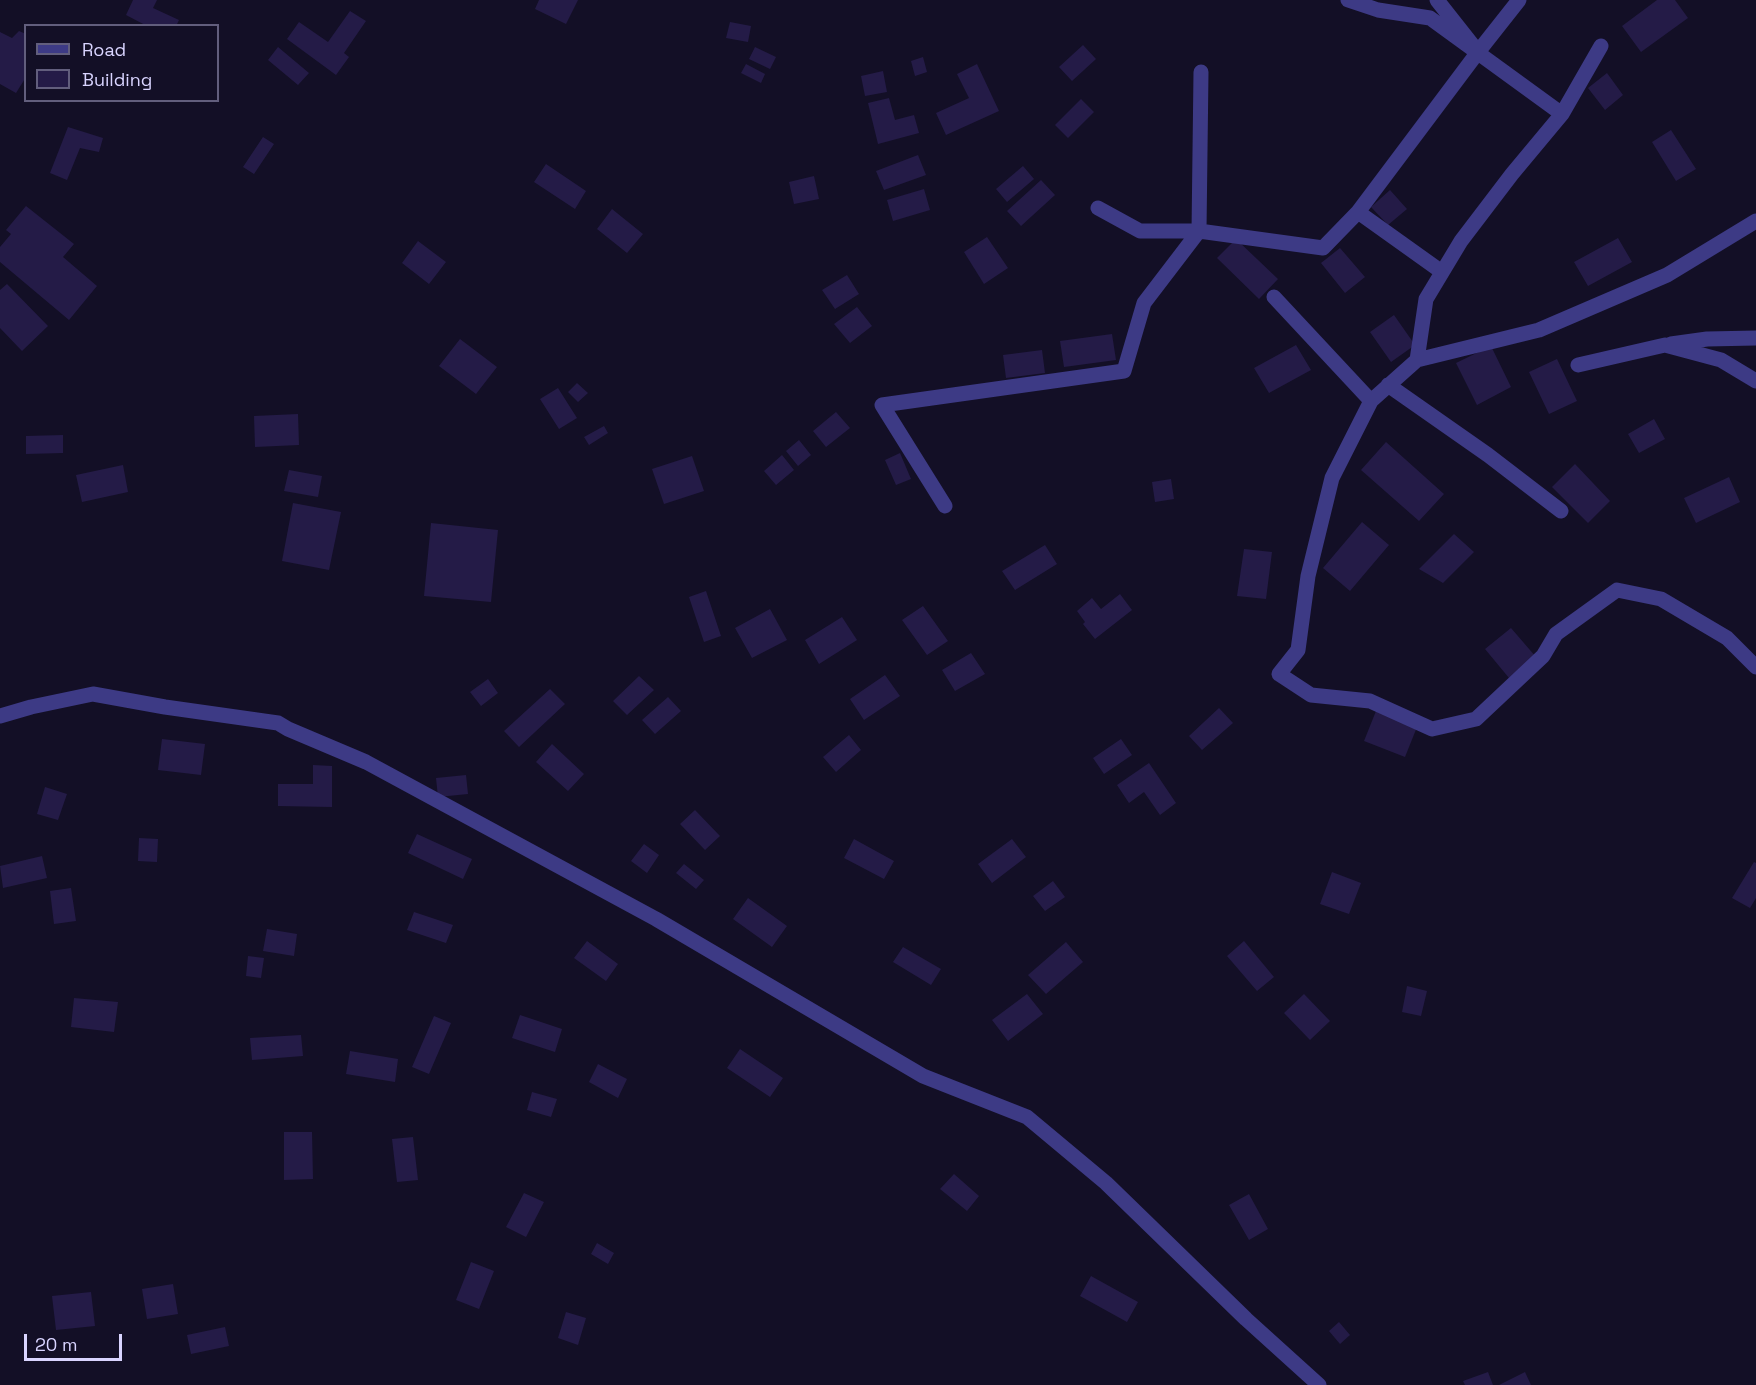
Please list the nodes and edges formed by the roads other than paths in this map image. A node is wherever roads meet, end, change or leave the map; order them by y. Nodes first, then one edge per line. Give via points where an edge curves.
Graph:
1 (1348, 0) edge
2 (1437, 0) edge
3 (1519, 0) edge
4 (1601, 46) dead end
5 (1478, 52) junction
6 (1201, 72) dead end
7 (1562, 114) junction
8 (1098, 208) dead end
9 (1358, 212) junction
10 (1756, 221) edge
11 (1198, 231) junction
12 (1442, 272) junction
13 (1274, 297) dead end
14 (1756, 338) edge
15 (1665, 345) junction
16 (1416, 360) junction
17 (1578, 365) dead end
18 (1756, 381) edge
19 (1388, 385) junction
20 (1371, 401) junction
21 (945, 506) dead end
22 (1561, 510) dead end
23 (1756, 667) edge
24 (0, 716) edge
25 (1319, 1385) edge

1 - 5 street via 1378,10 1430,18
2 - 5 street
3 - 5 street
4 - 7 street
5 - 7 street
5 - 9 street
6 - 11 street
7 - 12 street via 1461,241
8 - 11 street via 1140,231
9 - 11 street via 1323,248
9 - 12 street
10 - 16 street via 1667,275 1539,330
11 - 21 street via 1144,303 1124,371 882,405
12 - 16 street via 1426,299
13 - 20 street
14 - 15 street
15 - 17 street
15 - 18 street via 1721,360
16 - 19 street
19 - 20 street
19 - 22 street
20 - 23 street via 1332,478 1308,576 1298,650 1278,674 1311,695 1370,701 1432,729 1476,719 1537,662 1556,634 1617,590 1660,600 1727,638
24 - 25 street via 93,694 278,723 366,762 656,919 923,1076 1027,1117 1106,1183

